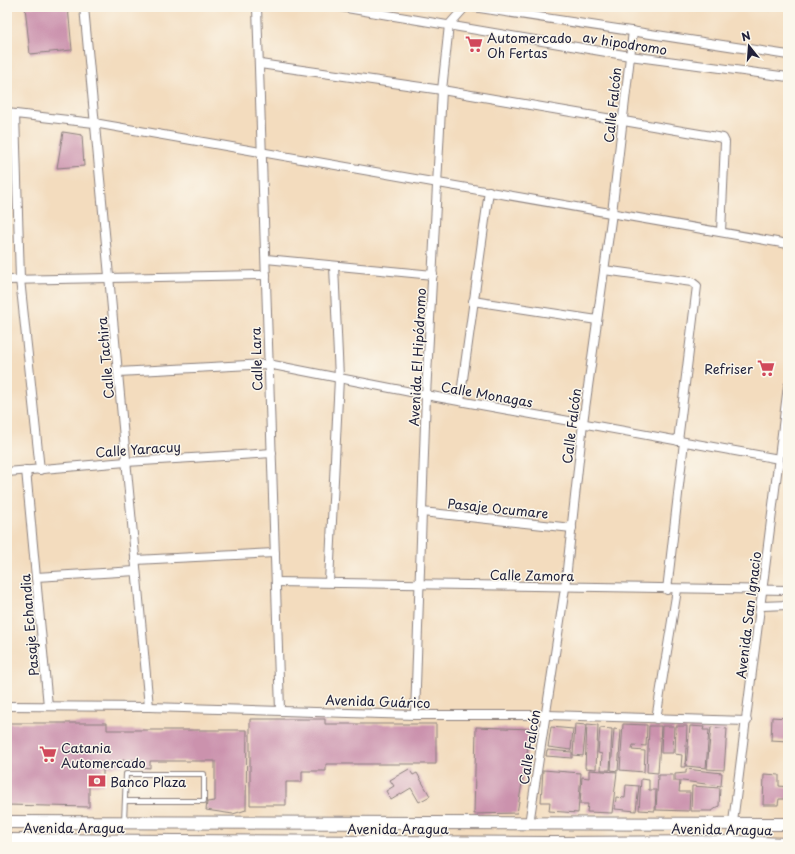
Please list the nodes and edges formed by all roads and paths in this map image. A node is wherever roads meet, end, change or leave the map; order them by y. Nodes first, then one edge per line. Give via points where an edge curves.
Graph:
1 (84, 7) edge
2 (258, 7) edge
3 (341, 7) edge
4 (465, 7) edge
5 (473, 7) edge
6 (522, 11) edge
7 (449, 26) junction
8 (633, 31) junction
9 (788, 55) edge
10 (630, 56) junction
11 (260, 64) junction
12 (788, 78) edge
13 (442, 90) junction
14 (11, 113) edge
15 (623, 120) junction
16 (94, 123) junction
17 (262, 152) junction
18 (439, 182) junction
19 (489, 191) junction
20 (612, 214) junction
21 (721, 232) junction
22 (788, 244) edge
23 (266, 259) junction
24 (334, 266) junction
25 (604, 270) junction
26 (266, 275) junction
27 (433, 275) junction
28 (109, 277) junction
29 (20, 279) junction
30 (7, 280) edge
31 (474, 301) junction
32 (597, 320) junction
33 (268, 364) junction
34 (118, 372) junction
35 (339, 378) junction
36 (788, 386) edge
37 (426, 395) junction
38 (460, 401) junction
39 (583, 423) junction
40 (681, 441) junction
41 (272, 453) junction
42 (779, 459) junction
43 (126, 462) junction
44 (26, 470) junction
45 (40, 470) junction
46 (7, 472) edge
47 (422, 512) junction
48 (572, 528) junction
49 (275, 553) junction
50 (135, 560) junction
51 (136, 571) junction
52 (36, 577) junction
53 (276, 582) junction
54 (329, 582) junction
55 (420, 585) junction
56 (565, 588) junction
57 (667, 590) junction
58 (677, 590) junction
59 (788, 590) edge
60 (764, 591) junction
61 (788, 605) edge
62 (762, 606) junction
63 (7, 706) edge
64 (48, 706) junction
65 (149, 707) junction
66 (280, 710) junction
67 (415, 715) junction
68 (547, 715) junction
69 (656, 719) junction
70 (747, 722) junction
71 (125, 801) junction
72 (7, 822) edge
73 (124, 823) junction
74 (734, 823) junction
75 (529, 824) junction
76 (788, 824) edge
77 (7, 840) edge
78 (731, 844) edge
79 (788, 844) edge
80 (423, 845) edge
81 (553, 845) edge

1 - 16 street, Calle Tachira
2 - 11 street, Calle Lara
3 - 7 street, av hipodromo
4 - 7 street
5 - 6 street, av hipodromo
6 - 8 street, av hipodromo
7 - 10 street, av hipodromo
7 - 13 street, Avenida El Hipódromo
8 - 9 street, av hipodromo
8 - 10 street, Calle Falcón
10 - 12 street, av hipodromo
10 - 15 street, Calle Falcón
11 - 13 street
11 - 17 street, Calle Lara
13 - 15 street
13 - 18 street, Avenida El Hipódromo
14 - 16 street
14 - 29 street
15 - 20 street, Calle Falcón
15 - 21 street via 723,138 726,142
16 - 17 street
16 - 28 street, Calle Tachira
17 - 18 street
17 - 23 street, Calle Lara
18 - 19 street
18 - 27 street, Avenida El Hipódromo
19 - 20 street
19 - 31 street
20 - 21 street
20 - 25 street, Calle Falcón
21 - 22 street
23 - 24 street
23 - 26 street, Calle Lara
24 - 27 street
24 - 35 street
25 - 32 street, Calle Falcón
25 - 40 street via 692,282 697,286
26 - 28 street
26 - 33 street, Calle Lara
27 - 37 street, Avenida El Hipódromo
28 - 29 street
28 - 34 street, Calle Tachira
29 - 30 street
29 - 45 street
31 - 32 street
31 - 38 street
32 - 39 street, Calle Falcón
33 - 34 street, Calle Monagas
33 - 35 street, Calle Monagas
33 - 41 street, Calle Lara
34 - 43 street, Calle Tachira
35 - 37 street, Calle Monagas
35 - 54 street
36 - 42 street, Avenida San Ignacio
37 - 38 street, Calle Monagas
37 - 47 street, Avenida El Hipódromo
38 - 39 street, Calle Monagas
39 - 40 street, Calle Monagas
39 - 48 street, Calle Falcón
40 - 42 street, Calle Monagas
40 - 57 street
41 - 43 street, Calle Yaracuy
41 - 49 street, Calle Lara
42 - 60 street, Avenida San Ignacio
43 - 45 street, Calle Yaracuy
43 - 50 street, Calle Tachira
44 - 45 street, Calle Yaracuy
44 - 46 street, Calle Yaracuy
44 - 52 street, Pasaje Echandia
47 - 48 street, Pasaje Ocumare
47 - 55 street, Avenida El Hipódromo
48 - 56 street, Calle Falcón
49 - 50 street
49 - 53 street, Calle Lara
50 - 51 street, Calle Tachira
51 - 52 street
51 - 65 street, Calle Tachira
52 - 64 street, Pasaje Echandia
53 - 54 street, Calle Zamora
53 - 66 street, Calle Lara
54 - 55 street, Calle Zamora
55 - 56 street, Calle Zamora
55 - 67 street, Avenida El Hipódromo
56 - 57 street, Calle Zamora
56 - 68 street, Calle Falcón
57 - 58 street, Calle Zamora
58 - 60 street, Calle Zamora
58 - 69 street
59 - 60 street, Calle Zamora
60 - 62 street, Avenida San Ignacio
61 - 62 street
62 - 70 street, Avenida San Ignacio
63 - 64 street, Avenida Guárico
64 - 65 street, Avenida Guárico
65 - 66 street, Avenida Guárico
66 - 67 street, Avenida Guárico
67 - 68 street, Avenida Guárico
68 - 69 street, Avenida Guárico
68 - 75 street, Calle Falcón
69 - 70 street, Avenida Guárico
70 - 74 street, Avenida San Ignacio
71 - 71 lane via 126,774 204,774 204,801
71 - 73 lane
72 - 73 street, Avenida Aragua
73 - 75 street, Avenida Aragua
74 - 75 street, Avenida Aragua
74 - 76 street, Avenida Aragua
74 - 78 street, Avenida San Ignacio
77 - 80 street, Avenida Aragua
78 - 79 street, Avenida Aragua
78 - 81 street, Avenida Aragua
80 - 81 street, Avenida Aragua

